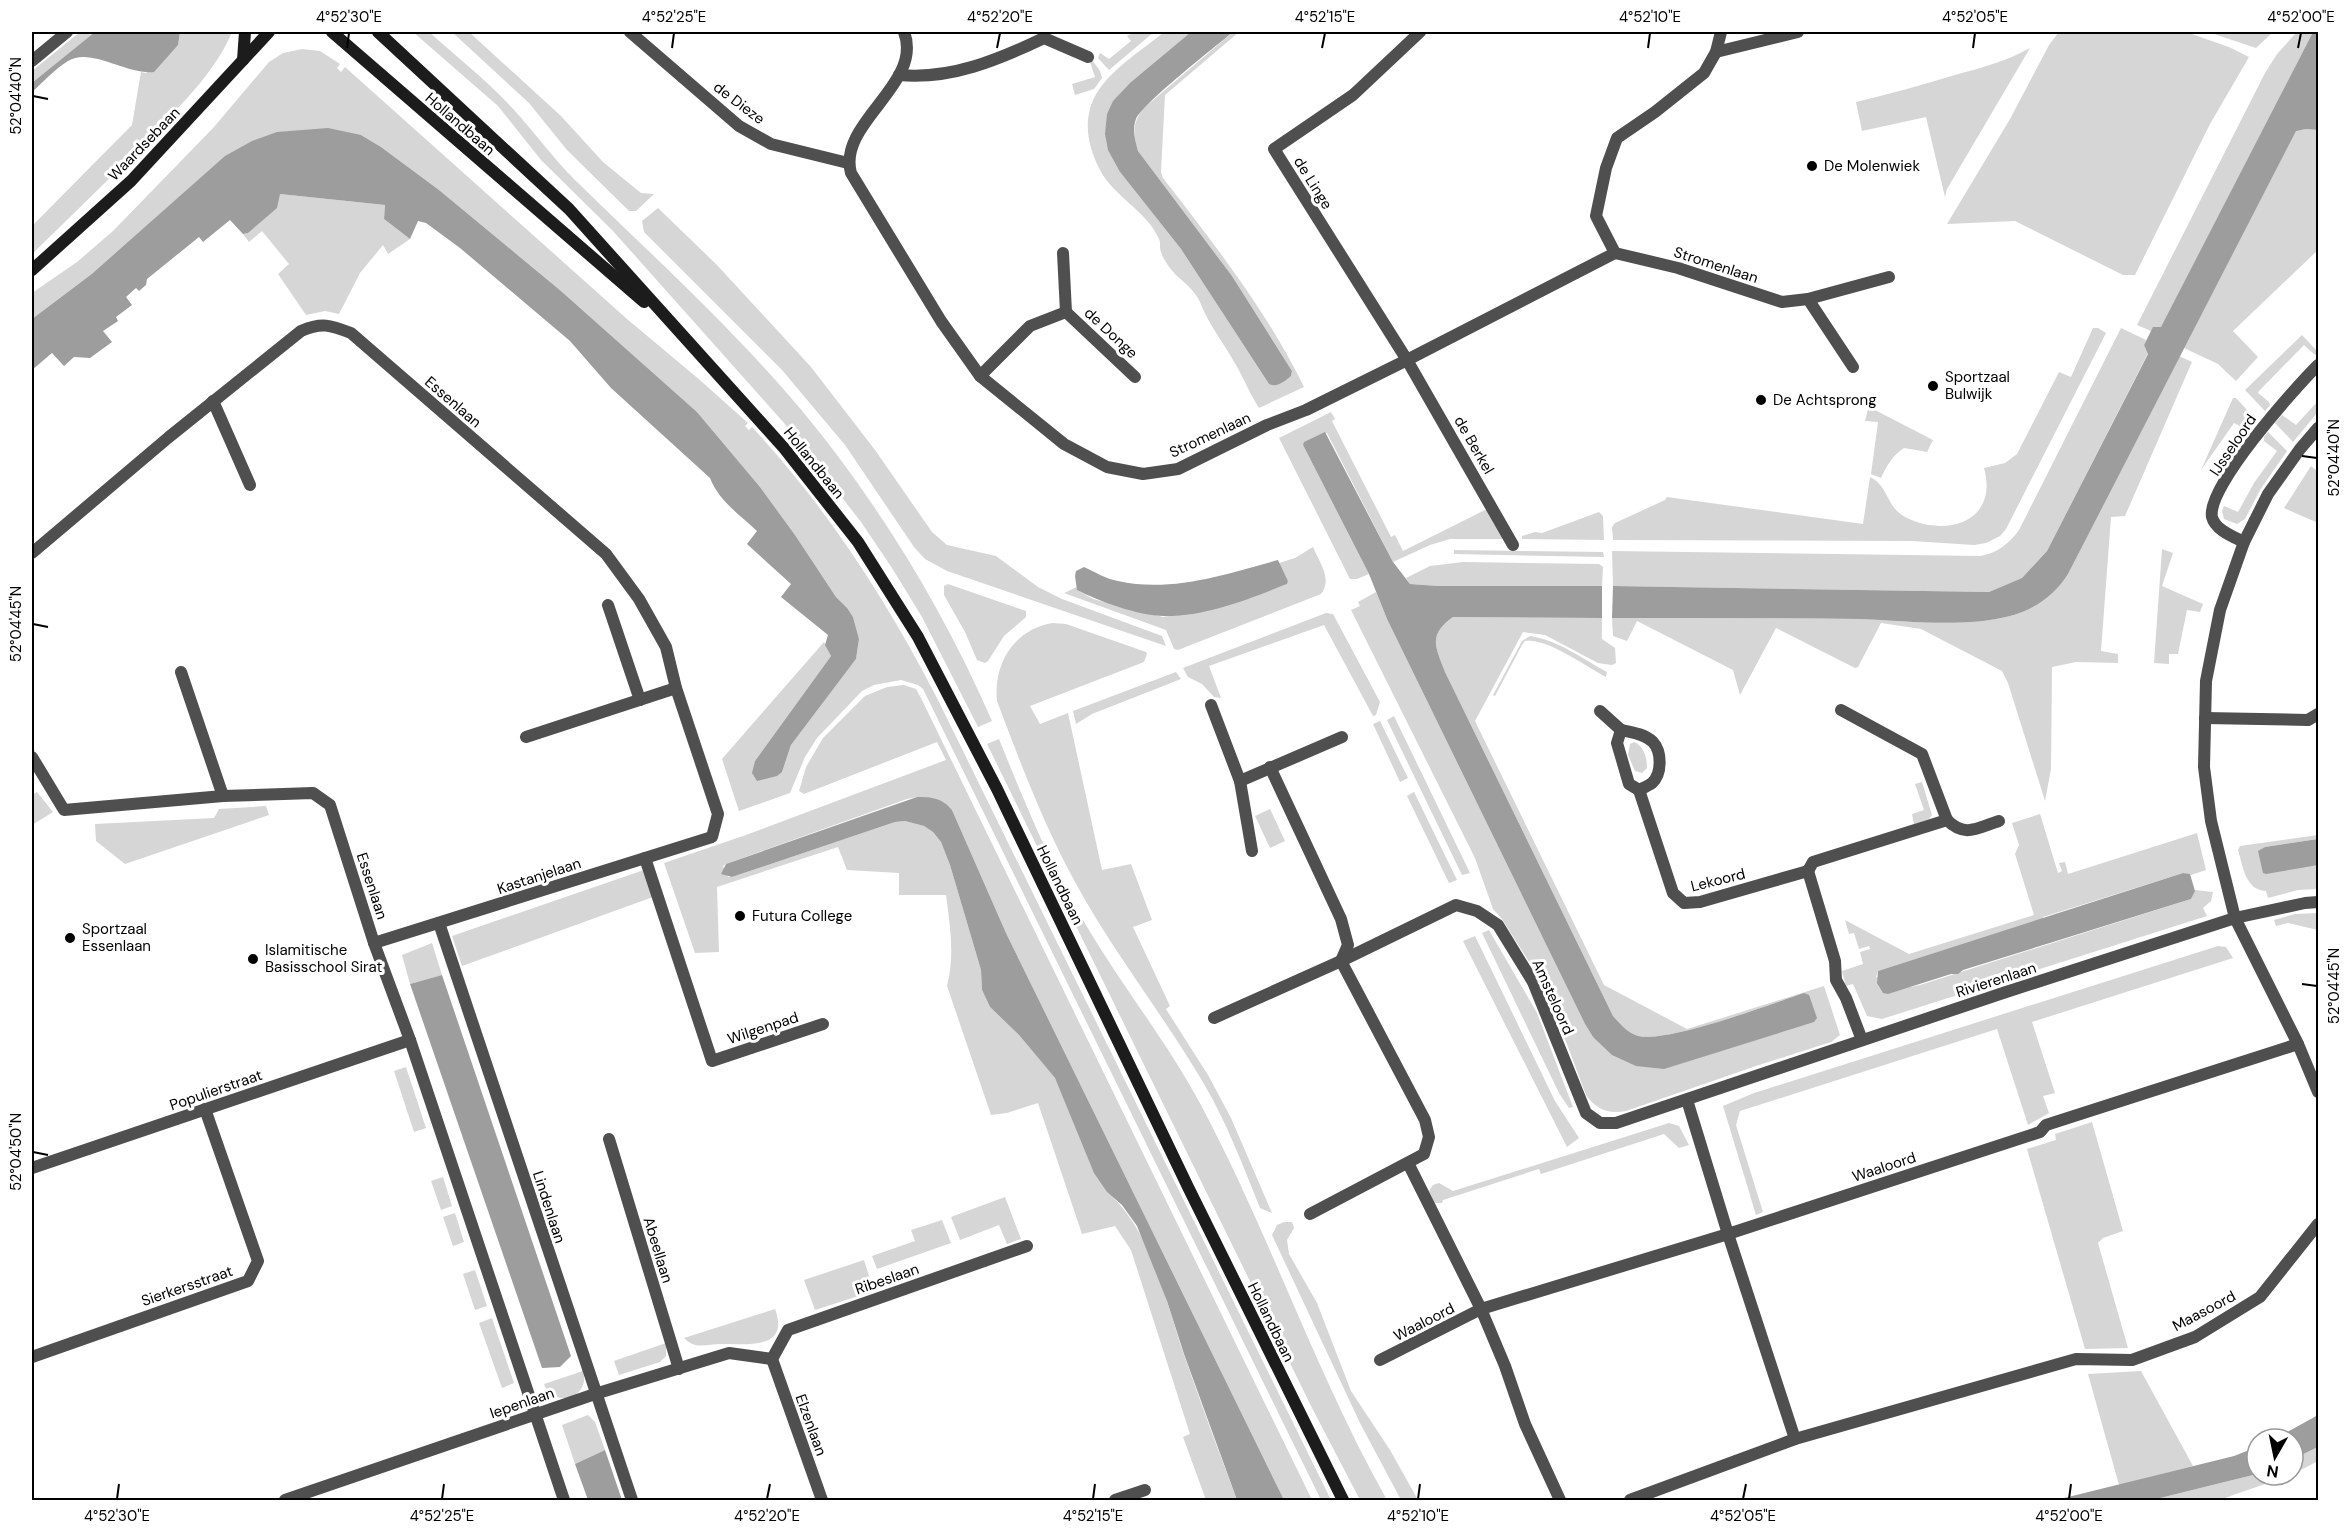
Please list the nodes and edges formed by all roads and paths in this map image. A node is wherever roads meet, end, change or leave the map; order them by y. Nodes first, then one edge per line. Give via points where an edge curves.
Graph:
1 (67, 32) edge
2 (245, 32) edge
3 (269, 32) edge
4 (332, 32) edge
5 (378, 32) edge
6 (630, 32) edge
7 (904, 32) edge
8 (1420, 32) edge
9 (1721, 32) edge
10 (1798, 32) edge
11 (1716, 52) junction
12 (1088, 57) dead end
13 (243, 60) junction
14 (32, 61) edge
15 (899, 75) junction
16 (848, 163) junction
17 (1063, 253) dead end
18 (1615, 253) junction
19 (32, 270) edge
20 (1889, 277) dead end
21 (1808, 299) junction
22 (1066, 312) junction
23 (679, 332) junction
24 (1407, 360) junction
25 (2319, 365) edge
26 (1853, 367) dead end
27 (980, 376) junction
28 (1135, 377) dead end
29 (213, 401) junction
30 (2319, 428) edge
31 (250, 485) dead end
32 (2244, 542) junction
33 (1513, 545) dead end
34 (32, 553) edge
35 (608, 605) dead end
36 (182, 672) dead end
37 (676, 688) junction
38 (640, 700) junction
39 (1211, 705) dead end
40 (1841, 710) dead end
41 (1600, 711) dead end
42 (2319, 714) edge
43 (2205, 718) junction
44 (1621, 730) junction
45 (526, 737) dead end
46 (1342, 737) dead end
47 (32, 757) edge
48 (1270, 767) junction
49 (1240, 781) junction
50 (1639, 790) junction
51 (223, 796) junction
52 (1947, 820) junction
53 (1999, 821) dead end
54 (712, 837) joint
55 (1252, 851) dead end
56 (645, 858) junction
57 (1808, 871) junction
58 (2319, 902) edge
59 (2235, 918) junction
60 (439, 923) junction
61 (374, 943) junction
62 (1341, 961) junction
63 (1214, 1018) dead end
64 (823, 1024) dead end
65 (410, 1040) junction
66 (1862, 1040) junction
67 (2298, 1044) junction
68 (2319, 1092) edge
69 (1687, 1100) junction
70 (205, 1109) junction
71 (609, 1139) dead end
72 (1408, 1163) junction
73 (32, 1168) edge
74 (2319, 1213) edge
75 (1310, 1214) dead end
76 (2317, 1228) edge
77 (1728, 1234) junction
78 (1027, 1246) dead end
79 (1481, 1310) junction
80 (32, 1357) edge
81 (772, 1359) junction
82 (1380, 1360) dead end
83 (679, 1369) junction
84 (595, 1394) junction
85 (534, 1415) junction
86 (1795, 1439) junction
87 (1145, 1490) dead end
88 (1344, 1499) edge
89 (285, 1500) edge
90 (564, 1500) edge
91 (632, 1500) edge
92 (822, 1500) edge
93 (1115, 1500) edge
94 (1560, 1500) edge
95 (1630, 1500) edge

1 - 14 street
2 - 13 main road
3 - 13 main road, Waardsebaan
4 - 23 main road, Hollandbaan
5 - 23 main road, Hollandbaan via 569,209
6 - 16 street, de Dieze via 739,126 771,144
7 - 15 street via 907,43
8 - 24 street, de Linge via 1353,94 1274,149
9 - 11 street
10 - 11 street
11 - 18 street via 1704,72 1617,138 1596,216
12 - 15 street via 1044,38 969,68 924,77
13 - 19 main road, Waardsebaan via 131,181
15 - 16 street via 852,145
16 - 27 street, Stromenlaan via 941,321
17 - 22 street, de Donge
18 - 21 street, Stromenlaan via 1678,268 1782,302
18 - 24 street, Stromenlaan
20 - 21 street, Stromenlaan
21 - 26 street
22 - 27 street, de Donge via 1030,326
22 - 28 street, de Donge
23 - 88 main road, Hollandbaan via 799,467 858,542 918,637 997,789 1188,1188
24 - 27 street, Stromenlaan via 1178,469 1143,474 1107,467 1064,444
24 - 33 street, de Berkel
25 - 32 street, IJsseloord via 2266,422 2212,505 2216,524
29 - 31 street
29 - 34 street, Essenlaan
29 - 37 street, Essenlaan via 301,331 317,324 351,333 606,554 666,647
30 - 32 street via 2268,494
32 - 43 street via 2220,610 2206,681
35 - 38 street
36 - 51 street
37 - 38 street
37 - 54 street, Essenlaan via 718,814
38 - 45 street
39 - 49 street
40 - 52 street via 1923,754
41 - 44 street
42 - 43 street via 2308,720
43 - 59 street via 2204,767 2210,810
44 - 50 street, Lekoord via 1617,742 1629,784
44 - 50 street via 1639,734 1653,743 1659,757 1659,772
46 - 48 street
47 - 51 street, Essenlaan via 64,810
48 - 49 street
48 - 62 street via 1341,919 1348,945
49 - 55 street
50 - 57 street, Lekoord via 1673,893 1684,903 1700,902
51 - 61 street, Essenlaan via 314,794 330,805
52 - 53 street via 1964,831
52 - 57 street, Lekoord via 1813,862
54 - 56 street, Kastanjelaan
56 - 60 street, Kastanjelaan
56 - 64 street, Wilgenpad via 712,1061
57 - 66 street via 1835,961 1836,980
58 - 59 street, Rivierenlaan
59 - 66 street, Rivierenlaan
59 - 67 street
60 - 61 street, Kastanjelaan
60 - 84 street, Lindenlaan
61 - 65 street
62 - 63 street, Amsteloord
62 - 69 street, Amsteloord via 1456,905 1477,911 1498,925 1533,982 1586,1113 1600,1123 1617,1123
62 - 72 street via 1425,1120 1430,1137 1424,1154
65 - 70 street, Populierstraat
65 - 85 street
66 - 69 street, Rivierenlaan
67 - 68 street
67 - 77 street, Waaloord
69 - 77 street
70 - 73 street, Populierstraat
70 - 80 street, Sierkersstraat via 258,1262 248,1281
71 - 83 street, Abeellaan
72 - 75 street
72 - 79 street
74 - 76 street, Maasoord
76 - 86 street, Maasoord via 2260,1298 2195,1337 2132,1360 2076,1359
77 - 79 street, Waaloord
77 - 86 street
78 - 81 street, Ribeslaan via 788,1330
79 - 82 street, Waaloord
79 - 94 street via 1525,1424
81 - 83 street, Iepenlaan via 729,1353
81 - 92 street, Elzenlaan
83 - 84 street, Iepenlaan
84 - 85 street, Iepenlaan
84 - 91 street, Lindenlaan
85 - 89 street, Iepenlaan
85 - 90 street
86 - 95 street
87 - 93 street

